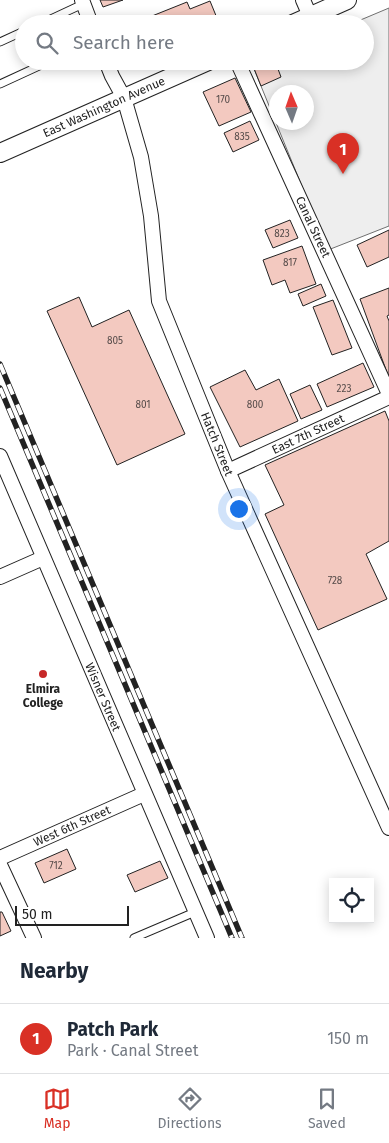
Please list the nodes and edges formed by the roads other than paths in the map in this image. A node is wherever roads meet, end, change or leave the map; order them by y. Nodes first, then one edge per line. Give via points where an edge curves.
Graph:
1 (303, 0) edge
2 (347, 0) edge
3 (83, 2) edge
4 (58, 15) edge
5 (88, 15) edge
6 (310, 15) edge
7 (312, 15) edge
8 (15, 35) edge
9 (0, 42) edge
10 (30, 70) edge
11 (110, 70) edge
12 (188, 70) edge
13 (241, 70) edge
14 (0, 84) edge
15 (124, 98) junction
16 (0, 153) edge
17 (389, 395) edge
18 (0, 456) edge
19 (228, 472) junction
20 (43, 558) junction
21 (0, 577) edge
22 (144, 794) junction
23 (389, 828) edge
24 (0, 858) edge
25 (0, 865) edge
26 (195, 912) junction
27 (34, 938) edge
28 (134, 938) edge
29 (207, 938) edge

1 - 6 street
2 - 7 street
3 - 4 lane
3 - 5 street
8 - 9 lane
10 - 14 lane
11 - 15 street, Hatch Street
12 - 15 street, East Washington Avenue
13 - 17 street, Canal Street
15 - 16 street, East Washington Avenue
15 - 19 street, Hatch Street via 142,165 151,216 159,301
17 - 19 street, East 7th Street
18 - 20 street, Wisner Street
19 - 23 street, Hatch Street
20 - 21 street
20 - 22 street, Wisner Street
22 - 24 street, West 6th Street
22 - 26 street, Wisner Street
25 - 27 street
26 - 28 lane
26 - 29 street, Wisner Street

